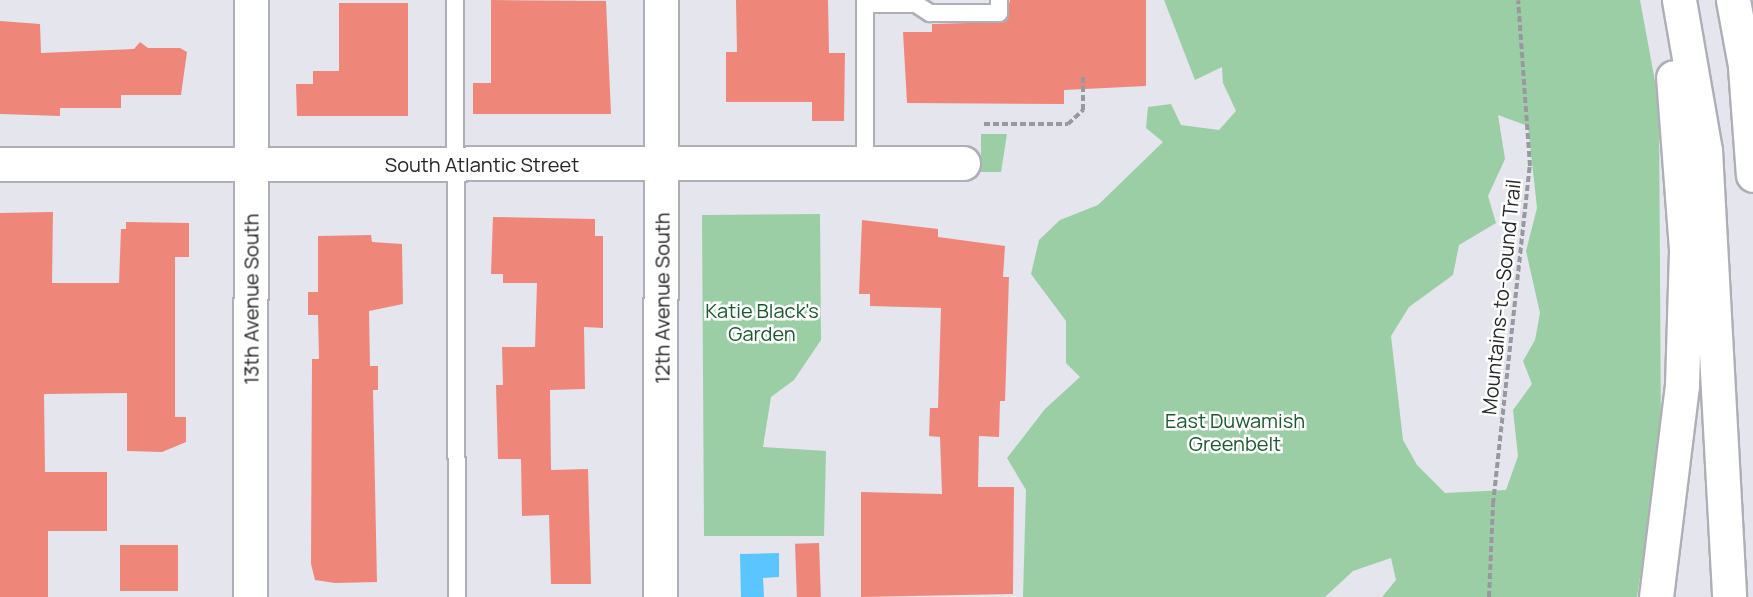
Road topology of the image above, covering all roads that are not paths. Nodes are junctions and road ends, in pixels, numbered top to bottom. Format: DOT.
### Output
graph roads {
  1 [pos="251,0"];
  2 [pos="455,0"];
  3 [pos="661,0"];
  4 [pos="999,0"];
  5 [pos="1667,0"];
  6 [pos="1679,0"];
  7 [pos="1733,0"];
  8 [pos="865,2"];
  9 [pos="1745,67"];
  10 [pos="1753,103"];
  11 [pos="251,163"];
  12 [pos="865,163"];
  13 [pos="963,163"];
  14 [pos="0,164"];
  15 [pos="662,164"];
  16 [pos="456,165"];
  17 [pos="1753,175"];
  18 [pos="250,597"];
  19 [pos="457,597"];
  20 [pos="660,597"];
  21 [pos="1656,597"];
  22 [pos="1729,597"];
  1 -- 11 [label="main road, 13th Avenue South"];
  2 -- 16 [label="lane"];
  3 -- 15 [label="main road, 12th Avenue South"];
  4 -- 8 [label="lane"];
  5 -- 21 [label="main road"];
  6 -- 22 [label="main road"];
  7 -- 9 [label="main road"];
  8 -- 12 [label="lane"];
  9 -- 10 [label="main road"];
  9 -- 17 [label="main road"];
  11 -- 14 [label="main road, South Atlantic Street"];
  11 -- 16 [label="main road, South Atlantic Street"];
  11 -- 18 [label="main road, 13th Avenue South"];
  12 -- 13 [label="main road, South Atlantic Street"];
  12 -- 15 [label="main road, South Atlantic Street"];
  15 -- 16 [label="main road, South Atlantic Street"];
  15 -- 20 [label="main road, 12th Avenue South"];
  16 -- 19 [label="lane"];
}
